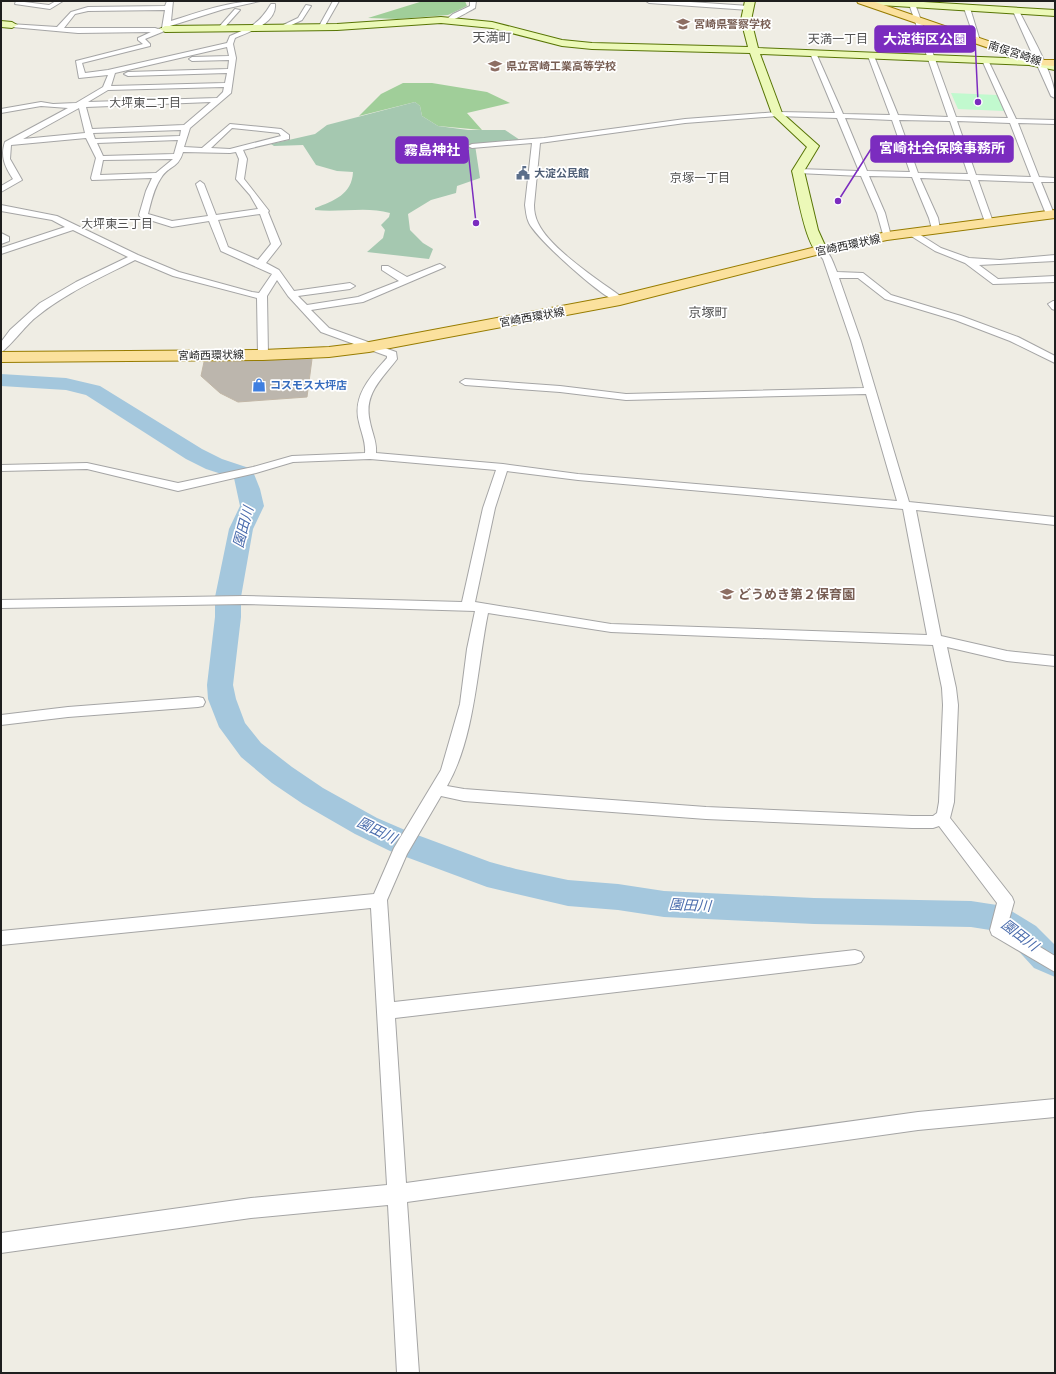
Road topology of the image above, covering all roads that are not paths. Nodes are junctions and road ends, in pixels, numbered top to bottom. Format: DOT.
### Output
graph roads {
  1 [pos="21,1"];
  2 [pos="60,1"];
  3 [pos="111,1"];
  4 [pos="170,1"];
  5 [pos="256,1"];
  6 [pos="336,1"];
  7 [pos="472,1"];
  8 [pos="650,1"];
  9 [pos="863,1"];
  10 [pos="211,3"];
  11 [pos="912,3"];
  12 [pos="273,4"];
  13 [pos="749,5"];
  14 [pos="308,6"];
  15 [pos="168,8"];
  16 [pos="221,8"];
  17 [pos="967,8"];
  18 [pos="102,9"];
  19 [pos="238,10"];
  20 [pos="1016,11"];
  21 [pos="1055,13"];
  22 [pos="161,18"];
  23 [pos="449,20"];
  24 [pos="918,20"];
  25 [pos="1,24"];
  26 [pos="167,24"];
  27 [pos="12,25"];
  28 [pos="221,28"];
  29 [pos="256,28"];
  30 [pos="281,28"];
  31 [pos="321,28"];
  32 [pos="59,30"];
  33 [pos="978,40"];
  34 [pos="230,44"];
  35 [pos="754,51"];
  36 [pos="813,53"];
  37 [pos="871,56"];
  38 [pos="233,58"];
  39 [pos="931,58"];
  40 [pos="162,60"];
  41 [pos="985,60"];
  42 [pos="1042,63"];
  43 [pos="1055,63"];
  44 [pos="1055,67"];
  45 [pos="231,71"];
  46 [pos="110,73"];
  47 [pos="229,85"];
  48 [pos="106,88"];
  49 [pos="1055,96"];
  50 [pos="218,100"];
  51 [pos="80,104"];
  52 [pos="1,112"];
  53 [pos="776,114"];
  54 [pos="838,115"];
  55 [pos="895,117"];
  56 [pos="954,118"];
  57 [pos="1013,121"];
  58 [pos="1055,122"];
  59 [pos="186,127"];
  60 [pos="89,136"];
  61 [pos="181,138"];
  62 [pos="536,140"];
  63 [pos="10,143"];
  64 [pos="472,146"];
  65 [pos="238,149"];
  66 [pos="204,150"];
  67 [pos="178,152"];
  68 [pos="100,158"];
  69 [pos="798,171"];
  70 [pos="863,173"];
  71 [pos="158,175"];
  72 [pos="915,175"];
  73 [pos="972,177"];
  74 [pos="1035,179"];
  75 [pos="1055,180"];
  76 [pos="200,184"];
  77 [pos="1,189"];
  78 [pos="1,208"];
  79 [pos="265,211"];
  80 [pos="1052,214"];
  81 [pos="212,218"];
  82 [pos="989,222"];
  83 [pos="74,227"];
  84 [pos="936,229"];
  85 [pos="911,232"];
  86 [pos="1,236"];
  87 [pos="887,236"];
  88 [pos="1,241"];
  89 [pos="820,250"];
  90 [pos="1,251"];
  91 [pos="135,257"];
  92 [pos="1055,258"];
  93 [pos="968,261"];
  94 [pos="260,264"];
  95 [pos="440,267"];
  96 [pos="385,268"];
  97 [pos="276,275"];
  98 [pos="833,275"];
  99 [pos="1055,278"];
  100 [pos="406,281"];
  101 [pos="350,286"];
  102 [pos="292,294"];
  103 [pos="262,296"];
  104 [pos="620,300"];
  105 [pos="304,308"];
  106 [pos="5,333"];
  107 [pos="369,347"];
  108 [pos="1,349"];
  109 [pos="263,355"];
  110 [pos="1,357"];
  111 [pos="1055,360"];
  112 [pos="465,382"];
  113 [pos="870,391"];
  114 [pos="370,456"];
  115 [pos="503,467"];
  116 [pos="1,468"];
  117 [pos="907,505"];
  118 [pos="1055,521"];
  119 [pos="1,604"];
  120 [pos="475,607"];
  121 [pos="937,640"];
  122 [pos="1055,660"];
  123 [pos="198,702"];
  124 [pos="1,720"];
  125 [pos="436,789"];
  126 [pos="942,819"];
  127 [pos="379,900"];
  128 [pos="1,938"];
  129 [pos="855,957"];
  130 [pos="1055,965"];
  131 [pos="385,1010"];
  132 [pos="1055,1108"];
  133 [pos="398,1194"];
  134 [pos="1,1243"];
  135 [pos="408,1373"];
  1 -- 2 [label="street"];
  3 -- 18 [label="street"];
  4 -- 15 [label="street"];
  5 -- 16 [label="street"];
  6 -- 31 [label="street"];
  7 -- 23 [label="street"];
  8 -- 13 [label="street"];
  9 -- 11 [label="street"];
  9 -- 24 [label="main road, 南俣宮崎線"];
  10 -- 16 [label="street"];
  11 -- 17 [label="street"];
  11 -- 24 [label="street"];
  12 -- 29 [label="street"];
  13 -- 35 [label="street"];
  14 -- 30 [label="street"];
  15 -- 18 [label="street"];
  15 -- 26 [label="street"];
  16 -- 26 [label="street"];
  17 -- 20 [label="street"];
  17 -- 33 [label="street"];
  18 -- 32 [label="street"];
  19 -- 28 [label="street"];
  20 -- 21 [label="street"];
  20 -- 42 [label="street"];
  22 -- 26 [label="street"];
  23 -- 31 [label="street"];
  23 -- 35 [label="street"];
  24 -- 33 [label="main road, 南俣宮崎線"];
  24 -- 39 [label="street"];
  25 -- 27 [label="street"];
  26 -- 28 [label="street"];
  26 -- 32 [label="street"];
  26 -- 46 [label="street"];
  27 -- 32 [label="street"];
  28 -- 29 [label="street"];
  29 -- 30 [label="street"];
  29 -- 34 [label="street"];
  30 -- 31 [label="street"];
  33 -- 42 [label="main road, 南俣宮崎線"];
  34 -- 38 [label="street"];
  34 -- 40 [label="street"];
  35 -- 36 [label="street"];
  35 -- 53 [label="street"];
  36 -- 37 [label="street"];
  36 -- 54 [label="street"];
  37 -- 39 [label="street"];
  37 -- 55 [label="street"];
  38 -- 40 [label="street"];
  38 -- 45 [label="street"];
  39 -- 41 [label="street"];
  39 -- 56 [label="street"];
  40 -- 46 [label="street"];
  41 -- 42 [label="street"];
  41 -- 57 [label="street"];
  42 -- 43 [label="main road, 南俣宮崎線"];
  42 -- 44 [label="street"];
  42 -- 49 [label="street"];
  45 -- 46 [label="street"];
  45 -- 47 [label="street"];
  46 -- 48 [label="street"];
  47 -- 48 [label="street"];
  47 -- 50 [label="street"];
  48 -- 51 [label="street"];
  50 -- 51 [label="street"];
  50 -- 59 [label="street"];
  51 -- 52 [label="street"];
  51 -- 60 [label="street"];
  51 -- 63 [label="street"];
  53 -- 54 [label="street"];
  53 -- 62 [label="street"];
  53 -- 69 [label="street"];
  54 -- 55 [label="street"];
  54 -- 70 [label="street"];
  55 -- 56 [label="street"];
  55 -- 72 [label="street"];
  56 -- 57 [label="street"];
  56 -- 73 [label="street"];
  57 -- 58 [label="street"];
  57 -- 74 [label="street"];
  59 -- 60 [label="street"];
  59 -- 61 [label="street"];
  60 -- 61 [label="street"];
  60 -- 63 [label="street"];
  60 -- 68 [label="street"];
  61 -- 67 [label="street"];
  62 -- 64 [label="street"];
  62 -- 104 [label="street"];
  63 -- 77 [label="street"];
  65 -- 66 [label="street"];
  65 -- 66 [label="street"];
  65 -- 79 [label="street"];
  66 -- 67 [label="street"];
  67 -- 68 [label="street"];
  67 -- 71 [label="street"];
  68 -- 71 [label="street"];
  69 -- 70 [label="street"];
  69 -- 89 [label="street"];
  70 -- 72 [label="street"];
  70 -- 87 [label="street"];
  71 -- 81 [label="street"];
  72 -- 73 [label="street"];
  72 -- 84 [label="street"];
  73 -- 74 [label="street"];
  73 -- 82 [label="street"];
  74 -- 75 [label="street"];
  74 -- 80 [label="street"];
  76 -- 81 [label="street"];
  78 -- 83 [label="street"];
  79 -- 81 [label="street"];
  79 -- 94 [label="street"];
  80 -- 82 [label="main road, 宮崎西環状線"];
  81 -- 94 [label="street"];
  82 -- 84 [label="main road, 宮崎西環状線"];
  83 -- 90 [label="street"];
  83 -- 91 [label="street"];
  84 -- 85 [label="main road, 宮崎西環状線"];
  85 -- 87 [label="main road, 宮崎西環状線"];
  85 -- 93 [label="street"];
  86 -- 88 [label="street"];
  87 -- 89 [label="main road, 宮崎西環状線"];
  89 -- 98 [label="street"];
  89 -- 104 [label="main road, 宮崎西環状線"];
  91 -- 103 [label="street"];
  91 -- 106 [label="street"];
  92 -- 93 [label="street"];
  93 -- 99 [label="street"];
  94 -- 97 [label="street"];
  95 -- 100 [label="street"];
  96 -- 100 [label="street"];
  97 -- 102 [label="street"];
  97 -- 103 [label="street"];
  98 -- 111 [label="street"];
  98 -- 113 [label="street"];
  100 -- 105 [label="street"];
  101 -- 102 [label="street"];
  102 -- 105 [label="street"];
  103 -- 109 [label="street"];
  104 -- 107 [label="main road, 宮崎西環状線"];
  105 -- 107 [label="street"];
  106 -- 108 [label="street"];
  107 -- 109 [label="main road, 宮崎西環状線"];
  107 -- 114 [label="street"];
  109 -- 110 [label="main road, 宮崎西環状線"];
  112 -- 113 [label="street"];
  113 -- 117 [label="street"];
  114 -- 115 [label="street"];
  114 -- 116 [label="street"];
  115 -- 117 [label="street"];
  115 -- 120 [label="street"];
  117 -- 118 [label="street"];
  117 -- 121 [label="street"];
  119 -- 120 [label="street"];
  120 -- 121 [label="street"];
  120 -- 125 [label="street"];
  121 -- 122 [label="street"];
  121 -- 126 [label="street"];
  123 -- 124 [label="street"];
  125 -- 126 [label="street"];
  125 -- 127 [label="street"];
  126 -- 130 [label="street"];
  127 -- 128 [label="street"];
  127 -- 131 [label="street"];
  129 -- 131 [label="street"];
  131 -- 133 [label="street"];
  132 -- 133 [label="street"];
  133 -- 134 [label="street"];
  133 -- 135 [label="street"];
}
